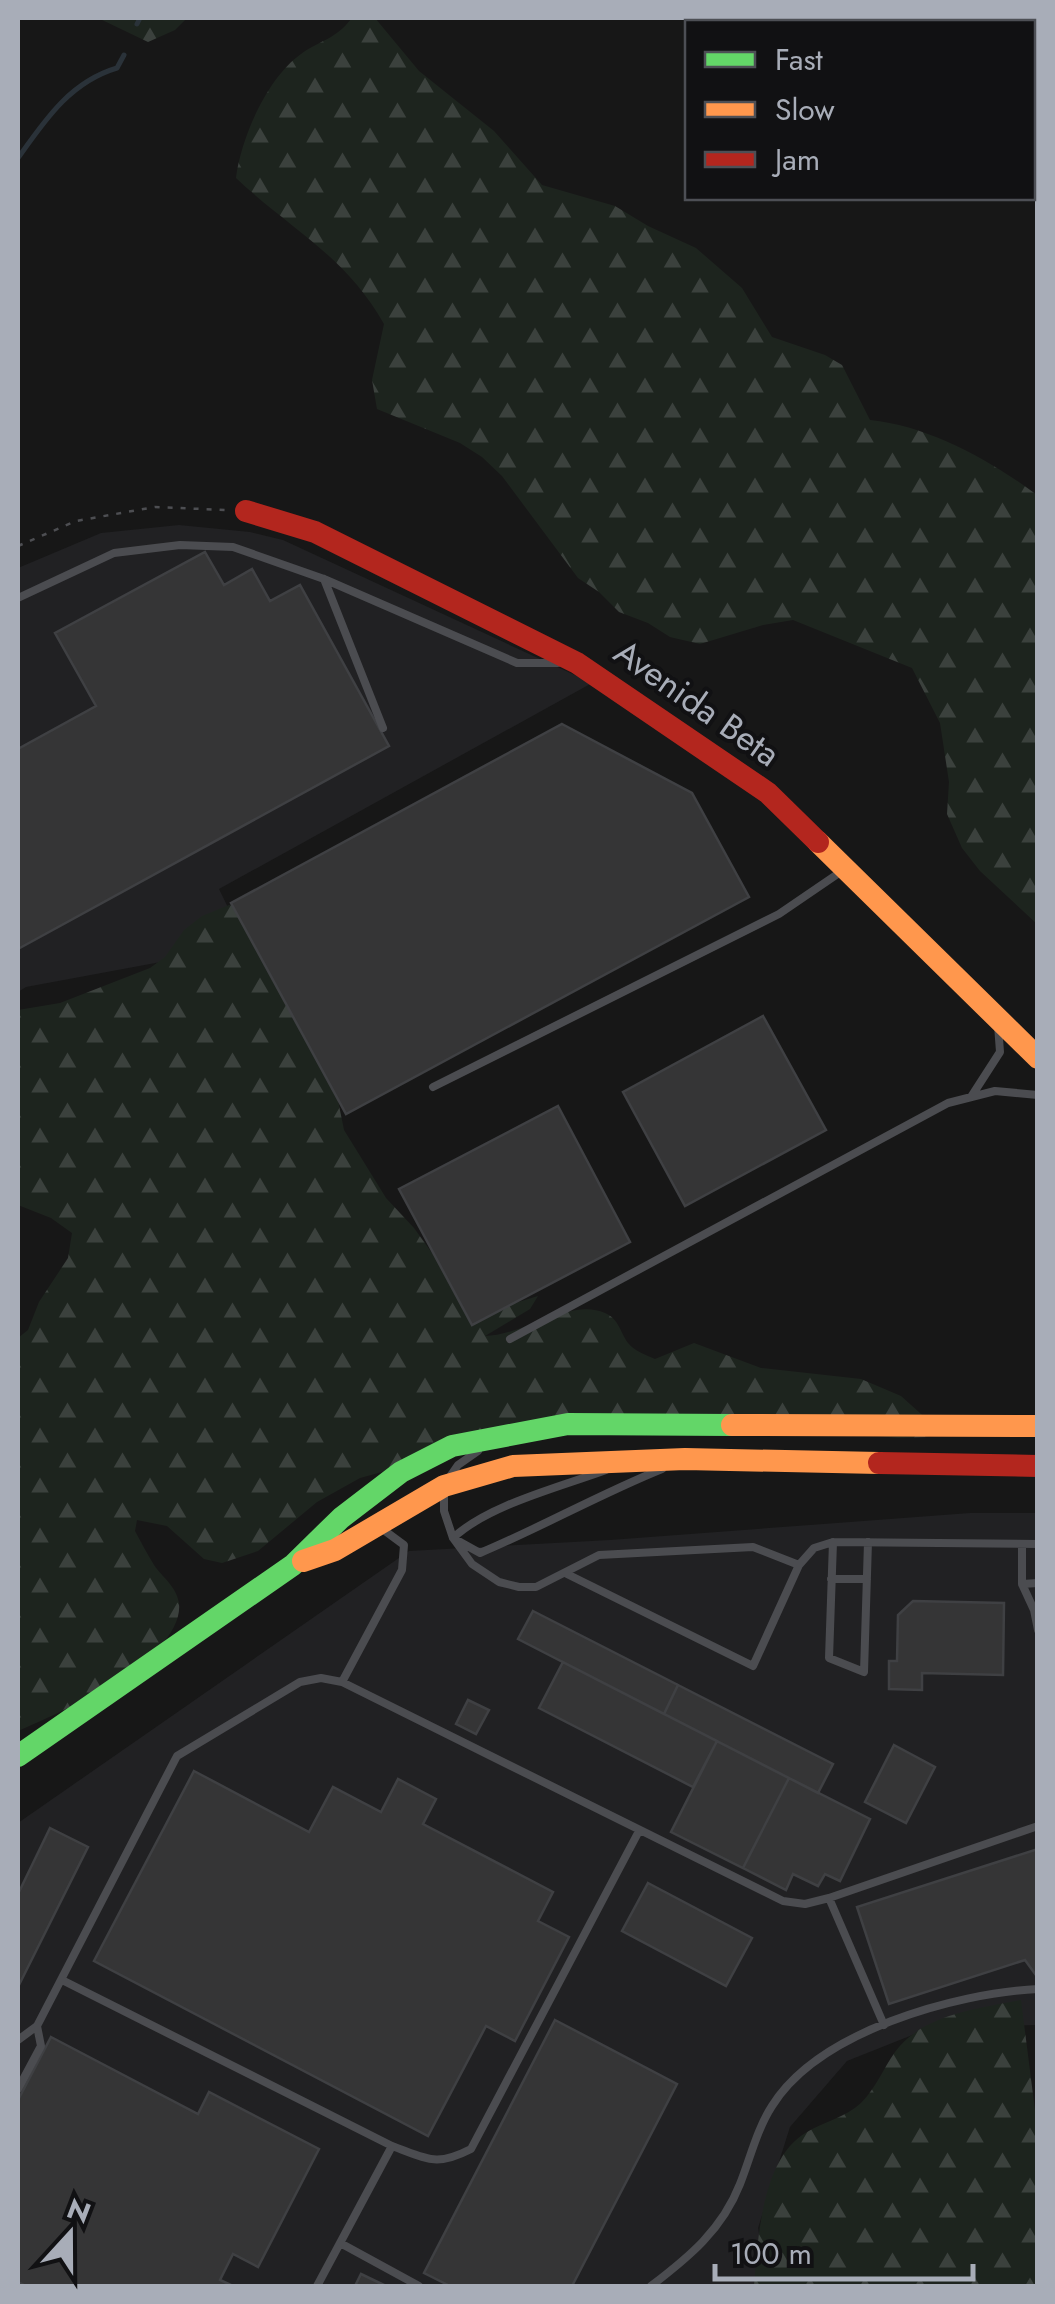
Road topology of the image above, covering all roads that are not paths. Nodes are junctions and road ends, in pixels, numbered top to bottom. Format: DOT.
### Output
graph roads {
  1 [pos="246,511"];
  2 [pos="324,579"];
  3 [pos="18,598"];
  4 [pos="577,663"];
  5 [pos="383,728"];
  6 [pos="846,869"];
  7 [pos="998,1017"];
  8 [pos="1038,1058"];
  9 [pos="434,1088"];
  10 [pos="1038,1096"];
  11 [pos="971,1097"];
  12 [pos="510,1339"];
  13 [pos="1038,1426"];
  14 [pos="528,1432"];
  15 [pos="633,1460"];
  16 [pos="685,1460"];
  17 [pos="1038,1466"];
  18 [pos="444,1486"];
  19 [pos="375,1524"];
  20 [pos="454,1538"];
  21 [pos="833,1542"];
  22 [pos="868,1542"];
  23 [pos="1022,1544"];
  24 [pos="1038,1544"];
  25 [pos="293,1564"];
  26 [pos="799,1564"];
  27 [pos="567,1574"];
  28 [pos="832,1578"];
  29 [pos="868,1579"];
  30 [pos="1038,1583"];
  31 [pos="1022,1584"];
  32 [pos="1036,1610"];
  33 [pos="1038,1630"];
  34 [pos="342,1682"];
  35 [pos="18,1756"];
  36 [pos="1038,1826"];
  37 [pos="639,1831"];
  38 [pos="829,1898"];
  39 [pos="62,1980"];
  40 [pos="1038,1988"];
  41 [pos="884,2025"];
  42 [pos="38,2026"];
  43 [pos="18,2040"];
  44 [pos="18,2089"];
  45 [pos="392,2146"];
  46 [pos="342,2244"];
  47 [pos="317,2286"];
  48 [pos="419,2286"];
  49 [pos="651,2286"];
  1 -- 4 [label="main road, Avenida Beta"];
  2 -- 3 [label="lane"];
  2 -- 4 [label="lane"];
  2 -- 5 [label="lane"];
  4 -- 6 [label="main road, Avenida Beta"];
  6 -- 7 [label="main road, Avenida Beta"];
  6 -- 9 [label="lane"];
  7 -- 8 [label="main road, Avenida Beta"];
  7 -- 11 [label="lane"];
  10 -- 11 [label="lane"];
  11 -- 12 [label="lane"];
  13 -- 14 [label="main road"];
  14 -- 18 [label="lane"];
  14 -- 25 [label="main road"];
  15 -- 16 [label="main road"];
  15 -- 18 [label="main road"];
  15 -- 20 [label="lane"];
  16 -- 17 [label="main road"];
  16 -- 20 [label="lane"];
  18 -- 19 [label="main road"];
  18 -- 20 [label="lane"];
  19 -- 25 [label="main road"];
  19 -- 34 [label="lane"];
  20 -- 27 [label="lane"];
  21 -- 22 [label="lane"];
  21 -- 26 [label="lane"];
  21 -- 28 [label="lane"];
  22 -- 23 [label="lane"];
  22 -- 29 [label="lane"];
  23 -- 24 [label="lane"];
  23 -- 31 [label="lane"];
  25 -- 35 [label="main road"];
  26 -- 27 [label="lane"];
  26 -- 27 [label="lane"];
  28 -- 29 [label="lane"];
  28 -- 29 [label="lane"];
  30 -- 31 [label="lane"];
  31 -- 32 [label="lane"];
  32 -- 33 [label="lane"];
  34 -- 37 [label="lane"];
  34 -- 39 [label="lane"];
  36 -- 38 [label="lane"];
  37 -- 38 [label="lane"];
  37 -- 45 [label="lane"];
  38 -- 41 [label="lane"];
  39 -- 42 [label="lane"];
  39 -- 45 [label="lane"];
  40 -- 41 [label="lane"];
  41 -- 49 [label="lane"];
  42 -- 43 [label="lane"];
  42 -- 44 [label="lane"];
  45 -- 46 [label="lane"];
  46 -- 47 [label="lane"];
  46 -- 48 [label="lane"];
}
